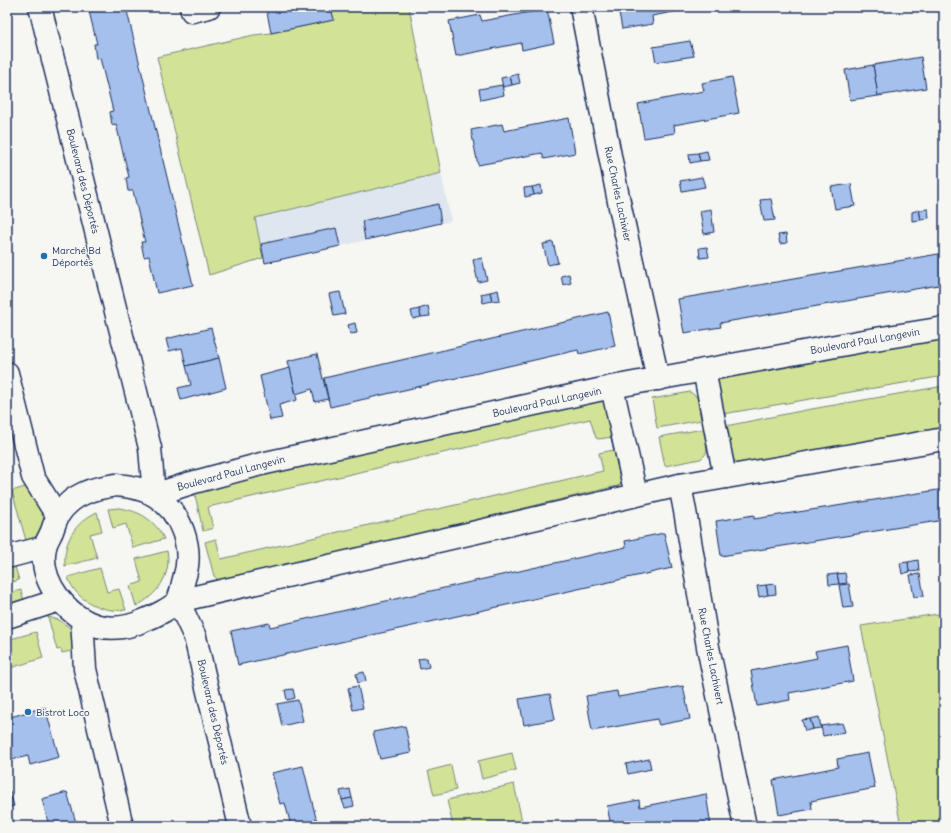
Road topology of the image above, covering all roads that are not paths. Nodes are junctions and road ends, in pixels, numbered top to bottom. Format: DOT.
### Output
graph roads {
  1 [pos="40,7"];
  2 [pos="191,7"];
  3 [pos="209,7"];
  4 [pos="581,7"];
  5 [pos="944,328"];
  6 [pos="704,370"];
  7 [pos="7,373"];
  8 [pos="658,379"];
  9 [pos="612,387"];
  10 [pos="944,439"];
  11 [pos="725,477"];
  12 [pos="680,486"];
  13 [pos="154,495"];
  14 [pos="636,495"];
  15 [pos="58,514"];
  16 [pos="45,547"];
  17 [pos="7,558"];
  18 [pos="60,600"];
  19 [pos="178,600"];
  20 [pos="7,617"];
  21 [pos="82,620"];
  22 [pos="122,826"];
  23 [pos="240,826"];
  24 [pos="744,826"];
  1 -- 13 [label="street, Boulevard des Déportés"];
  2 -- 3 [label="street"];
  4 -- 8 [label="street, Rue Charles Lachivier"];
  5 -- 6 [label="street, Boulevard Paul Langevin"];
  6 -- 8 [label="street, Boulevard Paul Langevin"];
  6 -- 11 [label="street"];
  7 -- 15 [label="street"];
  8 -- 9 [label="street, Boulevard Paul Langevin"];
  9 -- 13 [label="street, Boulevard Paul Langevin"];
  9 -- 14 [label="street"];
  10 -- 11 [label="street"];
  11 -- 12 [label="street"];
  12 -- 14 [label="street"];
  12 -- 24 [label="street, Rue Charles Lachivert"];
  13 -- 15 [label="street"];
  13 -- 19 [label="street"];
  14 -- 19 [label="street"];
  15 -- 16 [label="street"];
  16 -- 17 [label="street"];
  16 -- 18 [label="street"];
  18 -- 20 [label="street"];
  18 -- 21 [label="street"];
  19 -- 21 [label="street"];
  19 -- 23 [label="street, Boulevard des Déportés"];
  21 -- 22 [label="street"];
}
